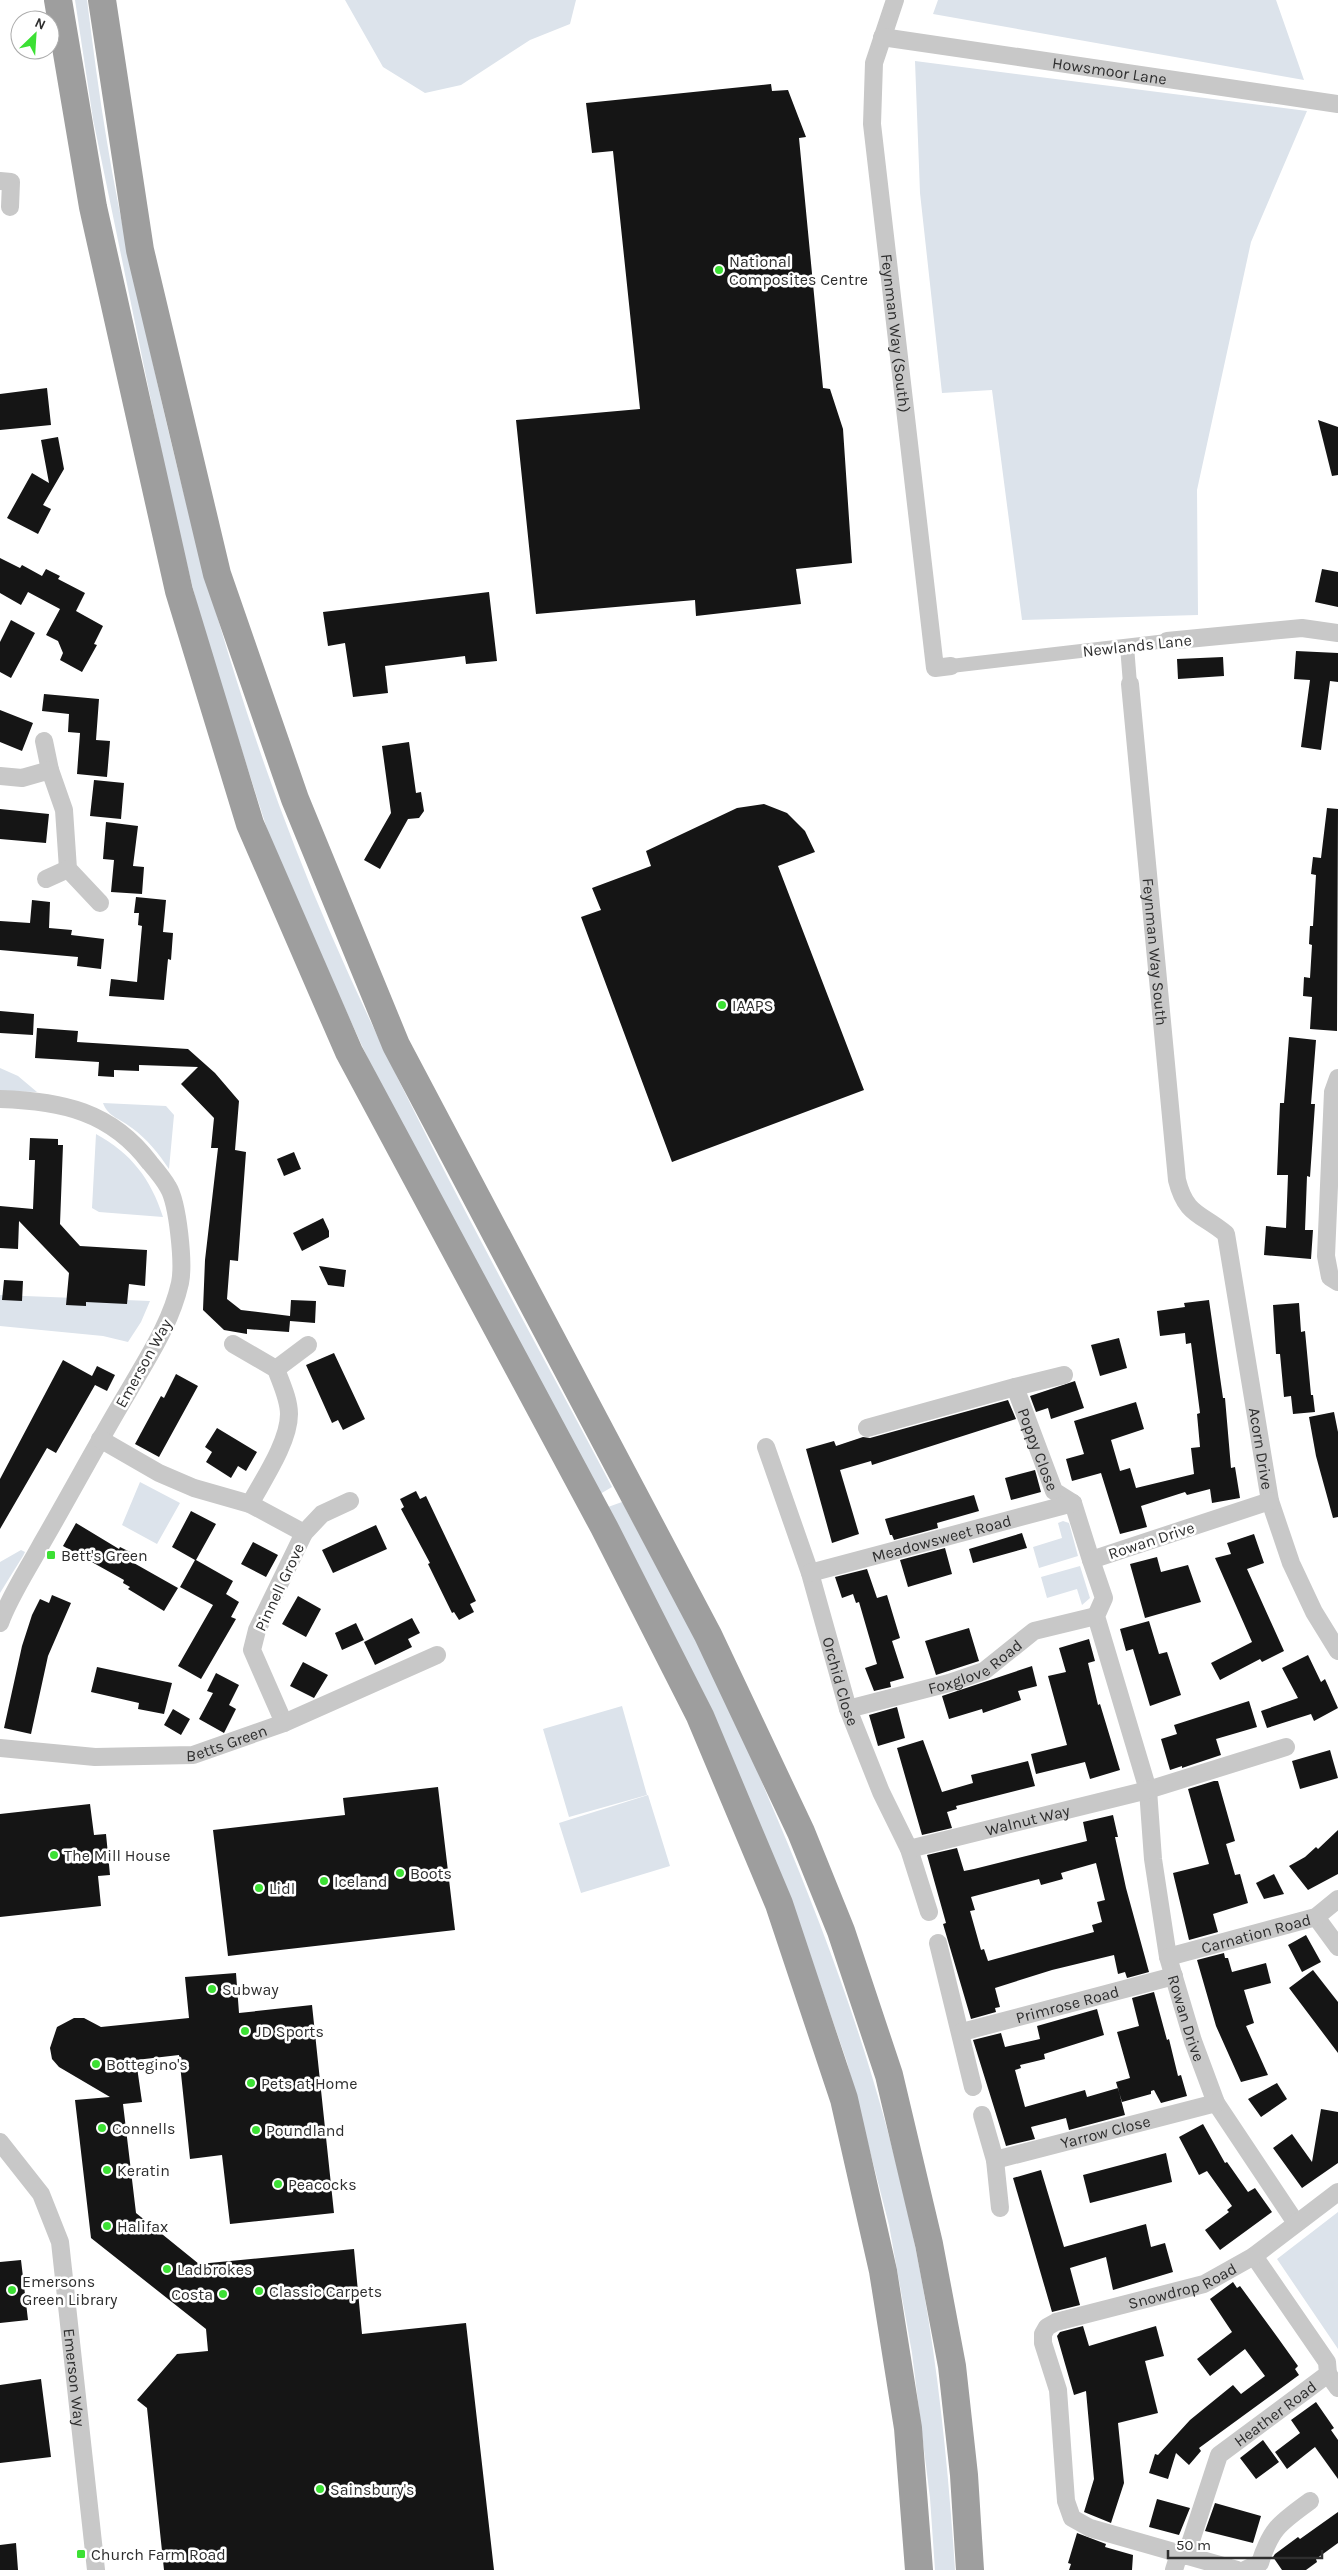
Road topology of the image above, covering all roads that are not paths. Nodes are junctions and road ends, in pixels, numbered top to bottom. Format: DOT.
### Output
graph roads {
  1 [pos="58,0"];
  2 [pos="102,0"];
  3 [pos="895,0"];
  4 [pos="882,37"];
  5 [pos="1338,104"];
  6 [pos="0,181"];
  7 [pos="10,207"];
  8 [pos="1338,633"];
  9 [pos="1167,642"];
  10 [pos="1126,646"];
  11 [pos="943,667"];
  12 [pos="1130,684"];
  13 [pos="44,741"];
  14 [pos="50,770"];
  15 [pos="0,776"];
  16 [pos="68,869"];
  17 [pos="46,879"];
  18 [pos="100,903"];
  19 [pos="1338,1078"];
  20 [pos="0,1099"];
  21 [pos="1226,1234"];
  22 [pos="1338,1282"];
  23 [pos="233,1344"];
  24 [pos="308,1345"];
  25 [pos="276,1369"];
  26 [pos="1064,1375"];
  27 [pos="1016,1387"];
  28 [pos="867,1428"];
  29 [pos="100,1439"];
  30 [pos="766,1447"];
  31 [pos="350,1501"];
  32 [pos="1270,1501"];
  33 [pos="1073,1503"];
  34 [pos="250,1504"];
  35 [pos="304,1533"];
  36 [pos="1091,1560"];
  37 [pos="810,1574"];
  38 [pos="1096,1616"];
  39 [pos="1,1617"];
  40 [pos="1338,1651"];
  41 [pos="438,1655"];
  42 [pos="848,1709"];
  43 [pos="284,1723"];
  44 [pos="1286,1747"];
  45 [pos="0,1748"];
  46 [pos="1148,1790"];
  47 [pos="909,1849"];
  48 [pos="1338,1899"];
  49 [pos="929,1912"];
  50 [pos="1316,1917"];
  51 [pos="938,1943"];
  52 [pos="1338,1947"];
  53 [pos="1168,1957"];
  54 [pos="1174,1976"];
  55 [pos="962,2032"];
  56 [pos="973,2087"];
  57 [pos="1216,2103"];
  58 [pos="982,2115"];
  59 [pos="0,2142"];
  60 [pos="995,2160"];
  61 [pos="1338,2192"];
  62 [pos="1000,2208"];
  63 [pos="1296,2222"];
  64 [pos="1254,2256"];
  65 [pos="1328,2374"];
  66 [pos="1338,2388"];
  67 [pos="964,2475"];
  68 [pos="1310,2501"];
  69 [pos="1180,2560"];
  70 [pos="96,2570"];
  71 [pos="919,2570"];
  72 [pos="970,2570"];
  73 [pos="988,2570"];
  74 [pos="1237,2570"];
  75 [pos="1245,2570"];
  1 -- 71 [label="highway"];
  2 -- 67 [label="highway"];
  3 -- 4 [label="street, Feynman Way (South)"];
  4 -- 5 [label="street, Howsmoor Lane"];
  4 -- 11 [label="street, Feynman Way (South)"];
  6 -- 7 [label="street"];
  8 -- 9 [label="street, Newlands Lane"];
  9 -- 10 [label="street, Newlands Lane"];
  10 -- 11 [label="street, Newlands Lane"];
  10 -- 12 [label="street, Feynman Way South"];
  12 -- 21 [label="street, Feynman Way South"];
  13 -- 14 [label="street"];
  14 -- 15 [label="street"];
  14 -- 16 [label="street"];
  16 -- 17 [label="street"];
  16 -- 18 [label="street"];
  19 -- 22 [label="street"];
  20 -- 29 [label="street, Emerson Way"];
  21 -- 32 [label="street, Acorn Drive"];
  23 -- 25 [label="street"];
  24 -- 25 [label="street"];
  25 -- 34 [label="street"];
  26 -- 27 [label="street, Poppy Close"];
  27 -- 28 [label="street, Poppy Close"];
  27 -- 33 [label="street, Poppy Close"];
  29 -- 34 [label="street, Pinnell Grove"];
  29 -- 39 [label="street, Emerson Way"];
  30 -- 37 [label="street, Orchid Close"];
  31 -- 35 [label="street, Pinnell Grove"];
  32 -- 36 [label="street, Rowan Drive"];
  32 -- 40 [label="street, Acorn Drive"];
  33 -- 36 [label="street, Poppy Close"];
  33 -- 37 [label="street, Meadowsweet Road"];
  34 -- 35 [label="street, Pinnell Grove"];
  35 -- 43 [label="street, Pinnell Grove"];
  36 -- 38 [label="street, Rowan Drive"];
  37 -- 42 [label="street, Orchid Close"];
  38 -- 42 [label="street, Foxglove Road"];
  38 -- 46 [label="street, Rowan Drive"];
  41 -- 43 [label="street, Betts Green"];
  42 -- 47 [label="street, Orchid Close"];
  43 -- 45 [label="street, Betts Green"];
  44 -- 46 [label="street"];
  46 -- 47 [label="street, Walnut Way"];
  46 -- 53 [label="street, Rowan Drive"];
  47 -- 49 [label="street, Orchid Close"];
  48 -- 50 [label="street, Carnation Road"];
  50 -- 52 [label="street"];
  50 -- 53 [label="street, Carnation Road"];
  51 -- 55 [label="street"];
  53 -- 54 [label="street, Rowan Drive"];
  54 -- 55 [label="street, Primrose Road"];
  54 -- 57 [label="street, Rowan Drive"];
  55 -- 56 [label="street"];
  57 -- 60 [label="street, Yarrow Close"];
  57 -- 63 [label="street, Rowan Drive"];
  58 -- 60 [label="street"];
  59 -- 70 [label="street, Emerson Way"];
  60 -- 62 [label="street"];
  61 -- 63 [label="street, Snowdrop Road"];
  63 -- 64 [label="street, Snowdrop Road"];
  64 -- 65 [label="street, Heather Road"];
  64 -- 69 [label="street, Snowdrop Road"];
  65 -- 66 [label="street"];
  65 -- 69 [label="street, Heather Road"];
  67 -- 72 [label="highway"];
  67 -- 73 [label="highway"];
  68 -- 75 [label="street"];
  69 -- 74 [label="street"];
}
